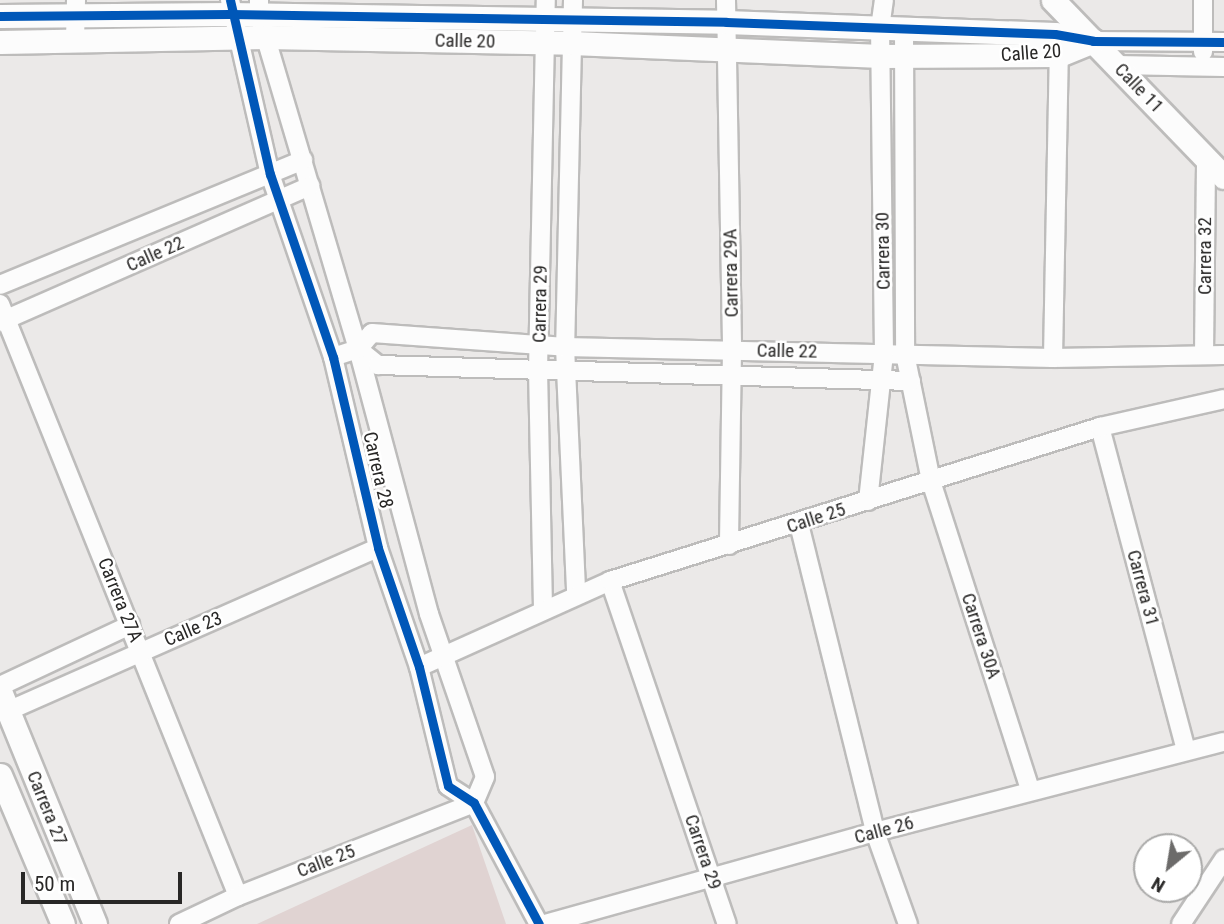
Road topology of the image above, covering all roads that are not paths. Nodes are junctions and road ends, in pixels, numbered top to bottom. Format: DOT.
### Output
graph roads {
  1 [pos="884,0"];
  2 [pos="1053,0"];
  3 [pos="1203,0"];
  4 [pos="75,7"];
  5 [pos="230,7"];
  6 [pos="259,7"];
  7 [pos="401,8"];
  8 [pos="726,11"];
  9 [pos="0,16"];
  10 [pos="546,21"];
  11 [pos="572,21"];
  12 [pos="880,28"];
  13 [pos="904,29"];
  14 [pos="238,37"];
  15 [pos="266,37"];
  16 [pos="75,41"];
  17 [pos="1093,41"];
  18 [pos="1203,41"];
  19 [pos="0,42"];
  20 [pos="1224,42"];
  21 [pos="727,50"];
  22 [pos="905,55"];
  23 [pos="1059,55"];
  24 [pos="881,56"];
  25 [pos="1116,65"];
  26 [pos="1203,66"];
  27 [pos="1224,66"];
  28 [pos="1206,157"];
  29 [pos="303,160"];
  30 [pos="270,174"];
  31 [pos="1224,177"];
  32 [pos="310,186"];
  33 [pos="279,199"];
  34 [pos="0,285"];
  35 [pos="2,315"];
  36 [pos="539,345"];
  37 [pos="565,347"];
  38 [pos="358,349"];
  39 [pos="732,350"];
  40 [pos="884,353"];
  41 [pos="905,354"];
  42 [pos="1204,355"];
  43 [pos="1224,355"];
  44 [pos="333,357"];
  45 [pos="1053,359"];
  46 [pos="538,371"];
  47 [pos="566,372"];
  48 [pos="732,379"];
  49 [pos="881,381"];
  50 [pos="911,381"];
  51 [pos="1224,398"];
  52 [pos="1100,427"];
  53 [pos="931,481"];
  54 [pos="868,501"];
  55 [pos="799,524"];
  56 [pos="729,545"];
  57 [pos="378,548"];
  58 [pos="610,581"];
  59 [pos="576,593"];
  60 [pos="543,608"];
  61 [pos="130,625"];
  62 [pos="141,651"];
  63 [pos="442,654"];
  64 [pos="419,667"];
  65 [pos="3,696"];
  66 [pos="1223,742"];
  67 [pos="1186,750"];
  68 [pos="0,775"];
  69 [pos="1031,790"];
  70 [pos="474,803"];
  71 [pos="875,832"];
  72 [pos="1223,863"];
  73 [pos="712,878"];
  74 [pos="237,896"];
  75 [pos="62,924"];
  76 [pos="95,924"];
  77 [pos="179,924"];
  78 [pos="540,924"];
  79 [pos="545,924"];
  80 [pos="727,924"];
  81 [pos="908,924"];
  82 [pos="1181,924"];
  1 -- 12 [label="street, Carrera 30"];
  2 -- 17 [label="street, Calle 11"];
  3 -- 18 [label="street"];
  4 -- 5 [label="street, Calle 20"];
  4 -- 9 [label="street, Calle 20"];
  4 -- 16 [label="street"];
  5 -- 6 [label="street, Calle 20"];
  5 -- 14 [label="street, Carrera 28"];
  6 -- 7 [label="street, Calle 20"];
  6 -- 15 [label="street, Carrera 28"];
  7 -- 10 [label="street, Calle 20"];
  8 -- 11 [label="street, Calle 20"];
  8 -- 12 [label="street, Calle 20"];
  8 -- 21 [label="street, Carrera 29A"];
  10 -- 11 [label="street, Calle 20"];
  10 -- 15 [label="street, Calle 20"];
  10 -- 36 [label="street, Carrera 29"];
  11 -- 21 [label="street, Calle 20"];
  11 -- 37 [label="street, Carrera 29"];
  12 -- 13 [label="street, Calle 20"];
  12 -- 24 [label="street, Carrera 30"];
  13 -- 17 [label="street, Calle 20"];
  13 -- 22 [label="street, Carrera 30"];
  14 -- 15 [label="street, Calle 20"];
  14 -- 16 [label="street, Calle 20"];
  14 -- 30 [label="street, Carrera 28"];
  15 -- 29 [label="street, Carrera 28"];
  16 -- 19 [label="street, Calle 20"];
  17 -- 18 [label="street"];
  17 -- 23 [label="street, Calle 20"];
  17 -- 25 [label="street, Calle 11"];
  18 -- 20 [label="street"];
  18 -- 26 [label="street"];
  21 -- 24 [label="street, Calle 20"];
  21 -- 39 [label="street, Carrera 29A"];
  22 -- 23 [label="street, Calle 20"];
  22 -- 24 [label="street, Calle 20"];
  22 -- 41 [label="street, Carrera 30"];
  23 -- 45 [label="street"];
  24 -- 40 [label="street, Carrera 30"];
  25 -- 26 [label="street"];
  25 -- 28 [label="street, Calle 11"];
  26 -- 27 [label="street"];
  28 -- 31 [label="street, Calle 11"];
  28 -- 42 [label="street, Carrera 32"];
  29 -- 30 [label="street, Calle 22"];
  29 -- 32 [label="street, Carrera 28"];
  30 -- 33 [label="street, Carrera 28"];
  30 -- 34 [label="street, Calle 22"];
  32 -- 33 [label="street, Calle 22"];
  32 -- 38 [label="street, Carrera 28"];
  33 -- 35 [label="street, Calle 22"];
  33 -- 44 [label="street, Carrera 28"];
  35 -- 61 [label="street, Carrera 27A"];
  36 -- 37 [label="street, Calle 22"];
  36 -- 38 [label="street, Calle 22"];
  36 -- 46 [label="street, Carrera 29"];
  37 -- 39 [label="street, Calle 22"];
  37 -- 47 [label="street, Carrera 29"];
  38 -- 44 [label="street, Calle 22"];
  38 -- 46 [label="street, Calle 22"];
  38 -- 63 [label="street, Carrera 28"];
  39 -- 40 [label="street, Calle 22"];
  39 -- 48 [label="street, Carrera 29A"];
  40 -- 41 [label="street, Calle 22"];
  40 -- 49 [label="street, Carrera 30"];
  41 -- 45 [label="street, Calle 22"];
  41 -- 50 [label="street, Carrera 30"];
  42 -- 43 [label="street, Calle 22"];
  42 -- 45 [label="street, Calle 22"];
  44 -- 57 [label="street, Carrera 28"];
  46 -- 47 [label="street, Calle 22"];
  46 -- 60 [label="street, Carrera 29"];
  47 -- 48 [label="street, Calle 22"];
  47 -- 59 [label="street, Carrera 29"];
  48 -- 49 [label="street, Calle 22"];
  48 -- 56 [label="street, Carrera 29A"];
  49 -- 50 [label="street, Calle 22"];
  49 -- 54 [label="street, Carrera 30"];
  50 -- 53 [label="street, Carrera 30"];
  51 -- 52 [label="street, Calle 25"];
  52 -- 53 [label="street, Calle 25"];
  52 -- 67 [label="street, Carrera 31"];
  53 -- 54 [label="street, Calle 25"];
  53 -- 69 [label="street, Carrera 30A"];
  54 -- 55 [label="street, Calle 25"];
  55 -- 56 [label="street, Calle 25"];
  55 -- 71 [label="street"];
  56 -- 58 [label="street, Calle 25"];
  57 -- 62 [label="street, Calle 23"];
  57 -- 64 [label="street, Carrera 28"];
  58 -- 59 [label="street, Calle 25"];
  58 -- 73 [label="street, Carrera 29"];
  59 -- 60 [label="street, Calle 25"];
  60 -- 63 [label="street, Calle 25"];
  61 -- 62 [label="street, Carrera 27A"];
  61 -- 65 [label="street"];
  62 -- 65 [label="street, Calle 23"];
  62 -- 74 [label="street, Carrera 27A"];
  63 -- 64 [label="street, Calle 25"];
  63 -- 70 [label="street, Carrera 28"];
  64 -- 70 [label="street, Carrera 28"];
  65 -- 76 [label="street, Carrera 27"];
  66 -- 67 [label="street, Calle 26"];
  67 -- 69 [label="street, Calle 26"];
  68 -- 75 [label="street, Carrera 27"];
  69 -- 71 [label="street, Calle 26"];
  70 -- 74 [label="street, Calle 25"];
  70 -- 78 [label="street, Carrera 28"];
  71 -- 73 [label="street, Calle 26"];
  71 -- 81 [label="street"];
  72 -- 82 [label="street"];
  73 -- 79 [label="street, Calle 26"];
  73 -- 80 [label="street, Carrera 29"];
  74 -- 77 [label="street, Calle 25"];
}
